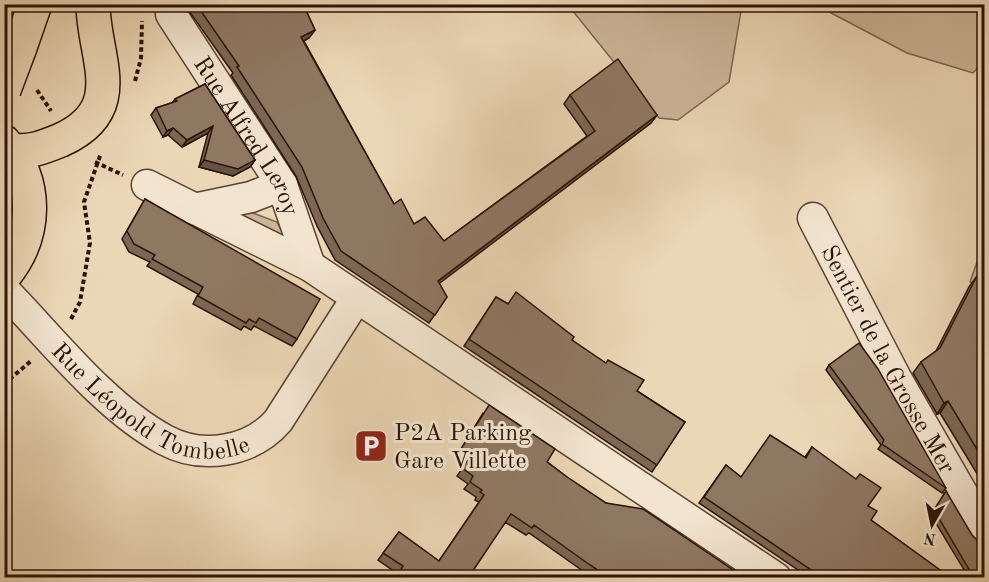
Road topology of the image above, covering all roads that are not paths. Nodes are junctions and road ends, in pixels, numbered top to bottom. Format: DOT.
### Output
graph roads {
  1 [pos="35,4"];
  2 [pos="93,4"];
  3 [pos="156,15"];
  4 [pos="4,90"];
  5 [pos="8,146"];
  6 [pos="147,185"];
  7 [pos="282,185"];
  8 [pos="194,209"];
  9 [pos="813,218"];
  10 [pos="310,266"];
  11 [pos="4,276"];
  12 [pos="4,290"];
  13 [pos="356,299"];
  14 [pos="984,531"];
  15 [pos="776,578"];
  1 -- 4 [label="main road, bridge"];
  2 -- 5 [label="main road"];
  3 -- 7 [label="street, Rue Alfred Leroy"];
  5 -- 11 [label="main road"];
  6 -- 8 [label="street"];
  7 -- 8 [label="street"];
  7 -- 10 [label="street, Rue Alfred Leroy"];
  8 -- 10 [label="street"];
  9 -- 14 [label="street, Sentier de la Grosse Mer"];
  10 -- 13 [label="street"];
  12 -- 13 [label="street, Rue Léopold Tombelle"];
  13 -- 15 [label="street"];
}
